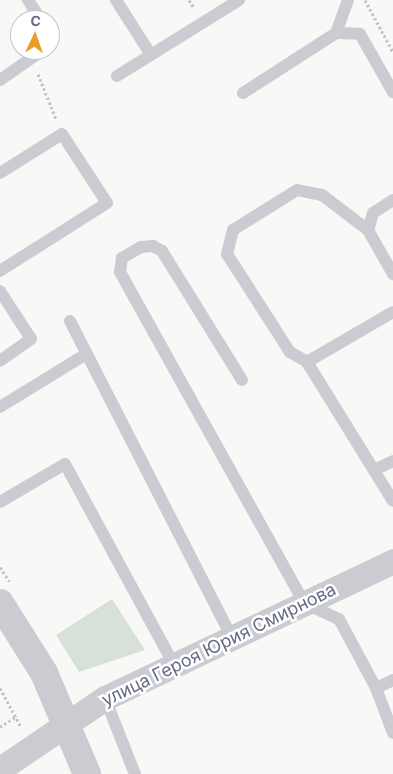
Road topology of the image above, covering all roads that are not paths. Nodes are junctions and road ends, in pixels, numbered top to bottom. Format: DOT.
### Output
graph roads {
  1 [pos="116,0"];
  2 [pos="239,0"];
  3 [pos="348,0"];
  4 [pos="336,33"];
  5 [pos="150,55"];
  6 [pos="32,60"];
  7 [pos="117,76"];
  8 [pos="0,80"];
  9 [pos="393,92"];
  10 [pos="243,93"];
  11 [pos="0,173"];
  12 [pos="393,200"];
  13 [pos="368,230"];
  14 [pos="0,271"];
  15 [pos="393,274"];
  16 [pos="0,291"];
  17 [pos="393,312"];
  18 [pos="70,321"];
  19 [pos="86,354"];
  20 [pos="0,360"];
  21 [pos="307,362"];
  22 [pos="242,380"];
  23 [pos="0,407"];
  24 [pos="393,460"];
  25 [pos="374,470"];
  26 [pos="393,501"];
  27 [pos="0,502"];
  28 [pos="393,561"];
  29 [pos="0,603"];
  30 [pos="304,603"];
  31 [pos="232,638"];
  32 [pos="174,665"];
  33 [pos="393,680"];
  34 [pos="376,688"];
  35 [pos="105,698"];
  36 [pos="67,725"];
  37 [pos="393,733"];
  38 [pos="0,769"];
  39 [pos="87,774"];
  40 [pos="135,774"];
  1 -- 5 [label="lane"];
  2 -- 5 [label="lane"];
  3 -- 4 [label="lane"];
  4 -- 9 [label="lane"];
  4 -- 10 [label="lane"];
  5 -- 7 [label="lane"];
  6 -- 8 [label="lane"];
  11 -- 14 [label="lane"];
  12 -- 13 [label="lane"];
  13 -- 15 [label="lane"];
  13 -- 21 [label="lane"];
  16 -- 20 [label="lane"];
  17 -- 21 [label="lane"];
  18 -- 19 [label="lane"];
  19 -- 23 [label="lane"];
  19 -- 31 [label="lane"];
  21 -- 25 [label="lane"];
  22 -- 30 [label="lane"];
  24 -- 25 [label="lane"];
  25 -- 26 [label="lane"];
  27 -- 32 [label="lane"];
  28 -- 30 [label="street, улица Героя Юрия Смирнова"];
  29 -- 36 [label="street"];
  30 -- 31 [label="street, улица Героя Юрия Смирнова"];
  30 -- 34 [label="lane"];
  31 -- 32 [label="street, улица Героя Юрия Смирнова"];
  32 -- 35 [label="street, улица Героя Юрия Смирнова"];
  33 -- 34 [label="lane"];
  34 -- 37 [label="lane"];
  35 -- 36 [label="street, улица Героя Юрия Смирнова"];
  35 -- 40 [label="lane"];
  36 -- 38 [label="street, улица Героя Юрия Смирнова"];
  36 -- 39 [label="street"];
}
